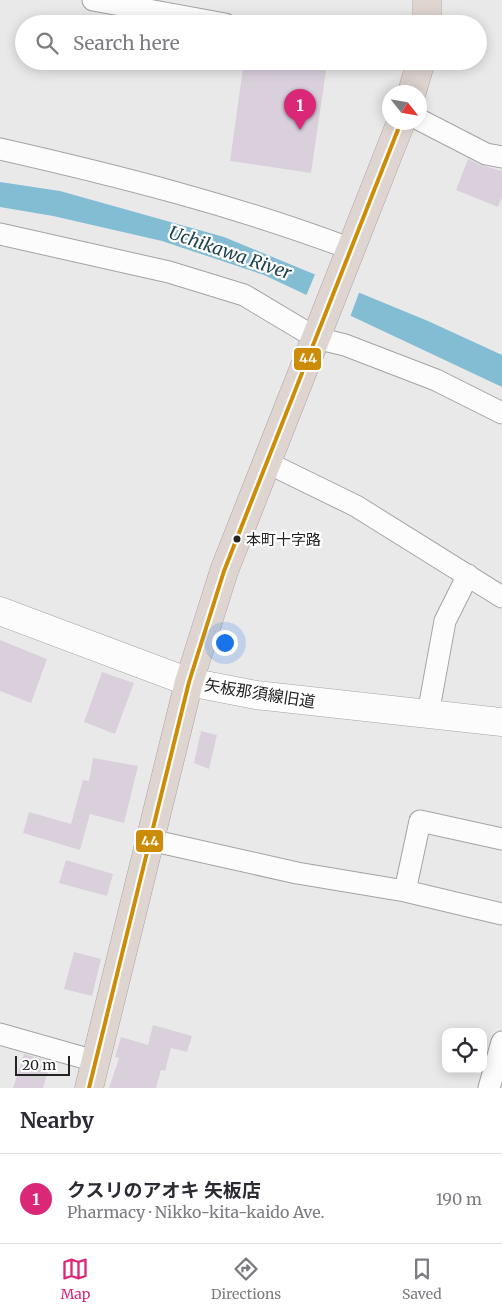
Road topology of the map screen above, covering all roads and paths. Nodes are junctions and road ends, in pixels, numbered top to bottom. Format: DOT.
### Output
graph roads {
  1 [pos="93,0"];
  2 [pos="427,0"];
  3 [pos="176,15"];
  4 [pos="427,15"];
  5 [pos="418,70"];
  6 [pos="414,85"];
  7 [pos="427,124"];
  8 [pos="398,130"];
  9 [pos="0,149"];
  10 [pos="502,157"];
  11 [pos="0,234"];
  12 [pos="348,258"];
  13 [pos="318,333"];
  14 [pos="502,412"];
  15 [pos="266,462"];
  16 [pos="468,575"];
  17 [pos="502,597"];
  18 [pos="0,610"];
  19 [pos="189,682"];
  20 [pos="428,714"];
  21 [pos="502,722"];
  22 [pos="502,839"];
  23 [pos="150,840"];
  24 [pos="405,891"];
  25 [pos="502,914"];
  26 [pos="0,1034"];
  27 [pos="502,1042"];
  28 [pos="95,1062"];
  29 [pos="89,1088"];
  30 [pos="489,1088"];
  1 -- 3 [label="street"];
  2 -- 4 [label="highway"];
  5 -- 6 [label="highway"];
  7 -- 10 [label="street"];
  8 -- 12 [label="highway"];
  9 -- 12 [label="street"];
  11 -- 13 [label="street"];
  12 -- 13 [label="highway"];
  13 -- 14 [label="street"];
  13 -- 15 [label="highway"];
  15 -- 16 [label="street"];
  15 -- 19 [label="highway"];
  16 -- 17 [label="street"];
  16 -- 20 [label="street"];
  18 -- 19 [label="street, 矢板那須線旧道"];
  19 -- 20 [label="street, 矢板那須線旧道"];
  19 -- 23 [label="highway"];
  20 -- 21 [label="street, 矢板那須線旧道"];
  22 -- 24 [label="street"];
  23 -- 24 [label="street"];
  23 -- 28 [label="highway"];
  24 -- 25 [label="street"];
  26 -- 28 [label="street"];
  27 -- 30 [label="street"];
  28 -- 29 [label="highway"];
}
